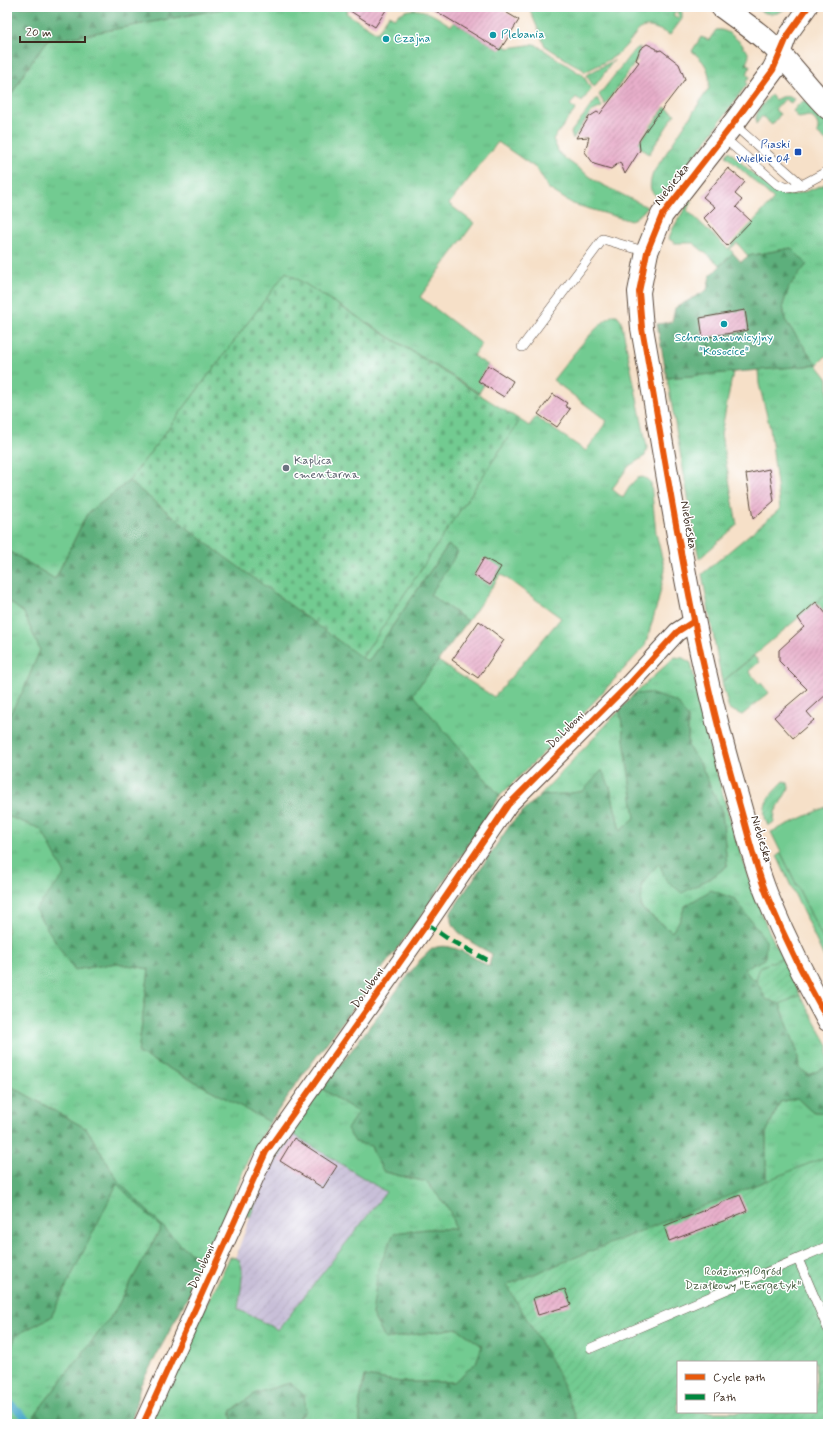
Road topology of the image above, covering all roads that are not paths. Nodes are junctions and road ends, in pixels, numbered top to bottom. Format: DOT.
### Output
graph roads {
  1 [pos="722,7"];
  2 [pos="808,7"];
  3 [pos="781,54"];
  4 [pos="828,108"];
  5 [pos="728,131"];
  6 [pos="828,171"];
  7 [pos="802,185"];
  8 [pos="647,252"];
  9 [pos="522,347"];
  10 [pos="694,621"];
  11 [pos="828,1020"];
  12 [pos="828,1246"];
  13 [pos="798,1259"];
  14 [pos="828,1329"];
  15 [pos="591,1348"];
  16 [pos="143,1424"];
  1 -- 3 [label="street"];
  2 -- 3 [label="street"];
  3 -- 4 [label="street"];
  3 -- 5 [label="street, Niebieska"];
  5 -- 7 [label="lane"];
  5 -- 7 [label="lane"];
  5 -- 8 [label="street, Niebieska"];
  6 -- 7 [label="lane"];
  8 -- 9 [label="lane"];
  8 -- 10 [label="street, Niebieska"];
  10 -- 11 [label="street, Niebieska"];
  10 -- 16 [label="street, Do Luboni"];
  12 -- 13 [label="lane"];
  13 -- 14 [label="lane"];
  13 -- 15 [label="lane"];
}
